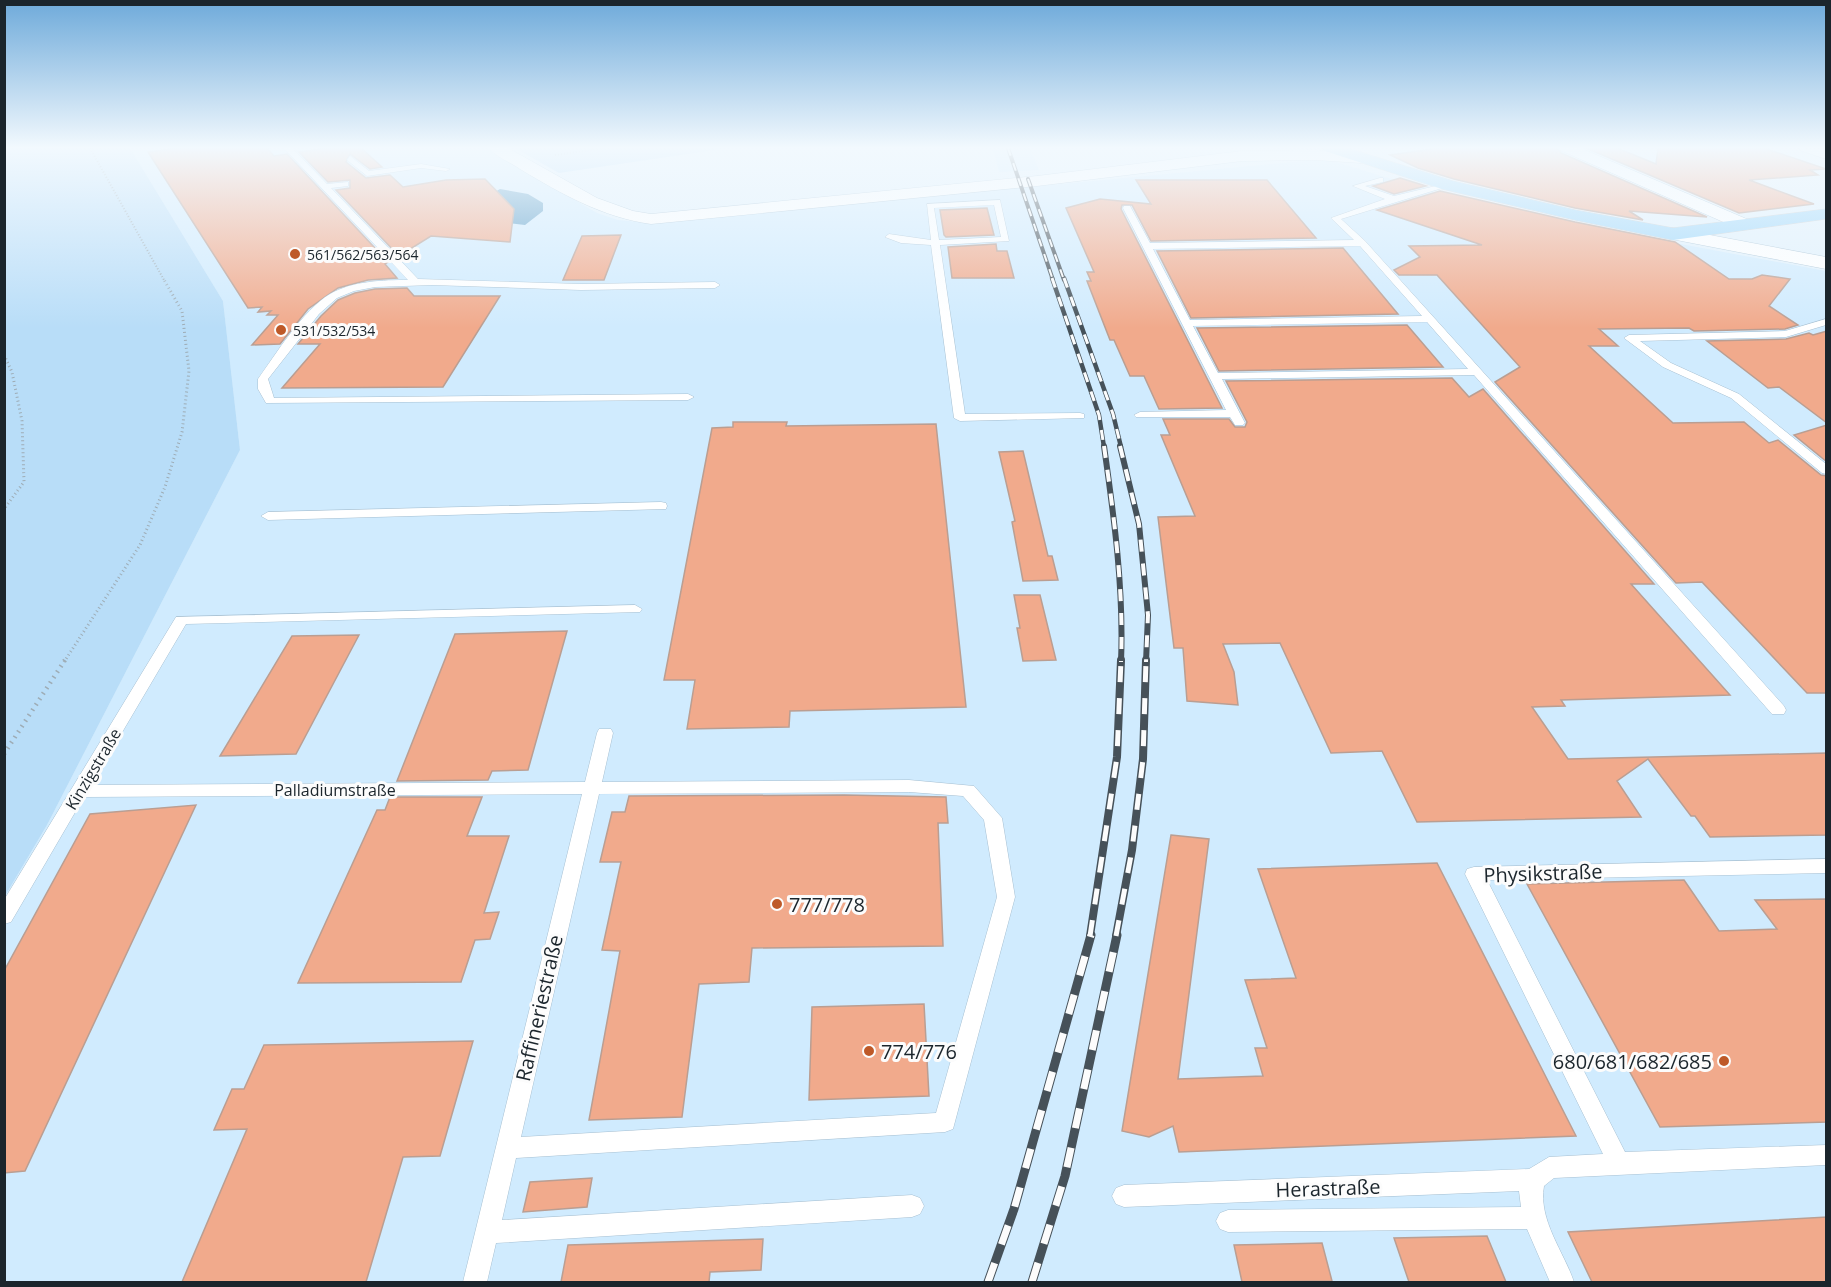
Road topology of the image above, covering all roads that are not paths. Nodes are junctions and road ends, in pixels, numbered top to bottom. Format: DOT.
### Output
graph roads {
  1 [pos="345,208"];
  2 [pos="605,208"];
  3 [pos="772,208"];
  4 [pos="930,208"];
  5 [pos="998,208"];
  6 [pos="1127,208"];
  7 [pos="1366,208"];
  8 [pos="1546,208"];
  9 [pos="1706,208"];
  10 [pos="1827,214"];
  11 [pos="1743,224"];
  12 [pos="1673,234"];
  13 [pos="889,237"];
  14 [pos="935,240"];
  15 [pos="1362,243"];
  16 [pos="1147,246"];
  17 [pos="1827,263"];
  18 [pos="416,284"];
  19 [pos="715,285"];
  20 [pos="1430,319"];
  21 [pos="1827,322"];
  22 [pos="1189,323"];
  23 [pos="1477,372"];
  24 [pos="1215,376"];
  25 [pos="688,397"];
  26 [pos="1140,415"];
  27 [pos="1080,416"];
  28 [pos="1827,470"];
  29 [pos="661,506"];
  30 [pos="268,516"];
  31 [pos="635,609"];
  32 [pos="1778,711"];
  33 [pos="605,733"];
  34 [pos="590,790"];
  35 [pos="79,791"];
  36 [pos="1827,866"];
  37 [pos="4,917"];
  38 [pos="507,1148"];
  39 [pos="1827,1155"];
  40 [pos="1619,1162"];
  41 [pos="1124,1196"];
  42 [pos="1533,1199"];
  43 [pos="912,1206"];
  44 [pos="1227,1221"];
  45 [pos="487,1232"];
  46 [pos="475,1282"];
  47 [pos="1562,1282"];
  1 -- 18 [label="lane"];
  2 -- 3 [label="street"];
  4 -- 14 [label="lane"];
  5 -- 14 [label="lane"];
  6 -- 16 [label="lane"];
  7 -- 15 [label="lane"];
  8 -- 12 [label="main road"];
  9 -- 11 [label="street"];
  10 -- 11 [label="main road"];
  11 -- 12 [label="main road"];
  12 -- 17 [label="main road"];
  13 -- 14 [label="lane"];
  14 -- 27 [label="lane"];
  15 -- 16 [label="lane"];
  15 -- 20 [label="lane"];
  16 -- 22 [label="lane"];
  18 -- 19 [label="lane"];
  18 -- 25 [label="lane"];
  20 -- 22 [label="lane"];
  20 -- 23 [label="lane"];
  21 -- 28 [label="lane"];
  22 -- 24 [label="lane"];
  23 -- 24 [label="lane"];
  23 -- 32 [label="lane"];
  24 -- 26 [label="lane"];
  29 -- 30 [label="lane"];
  31 -- 35 [label="lane, Kinzigstraße"];
  33 -- 34 [label="lane, Raffineriestraße"];
  34 -- 35 [label="lane, Palladiumstraße"];
  34 -- 38 [label="lane, Raffineriestraße"];
  34 -- 38 [label="lane, Palladiumstraße"];
  35 -- 37 [label="lane, Kinzigstraße"];
  36 -- 40 [label="lane, Physikstraße"];
  38 -- 45 [label="lane, Raffineriestraße"];
  39 -- 40 [label="lane, Herastraße"];
  40 -- 42 [label="lane, Herastraße"];
  41 -- 42 [label="lane, Herastraße"];
  42 -- 44 [label="lane"];
  42 -- 47 [label="lane"];
  43 -- 45 [label="lane"];
  45 -- 46 [label="lane, Raffineriestraße"];
}
